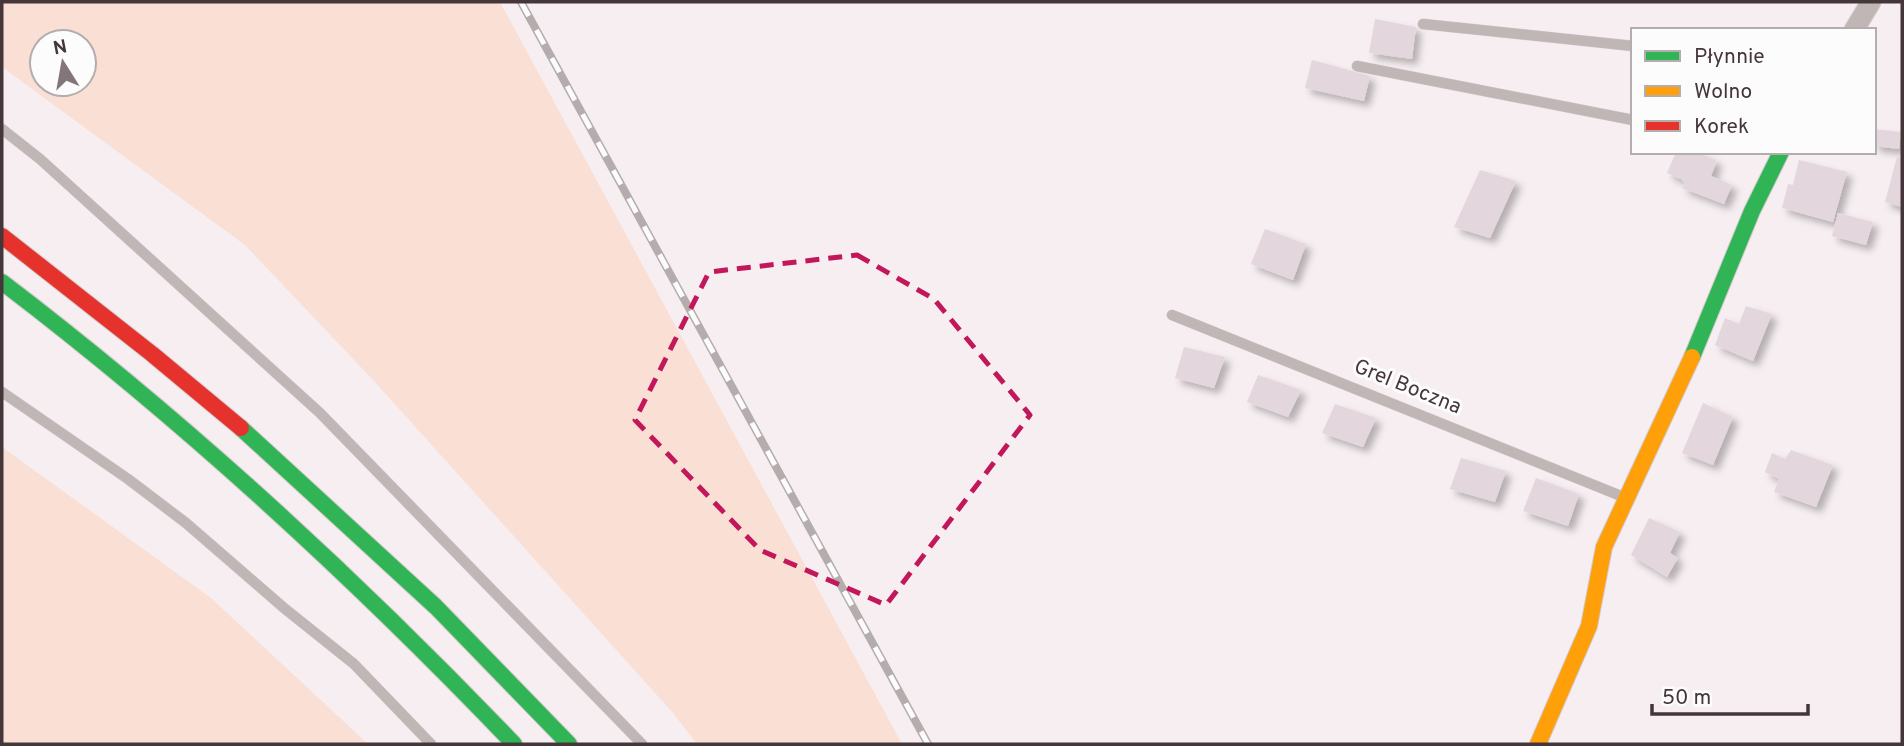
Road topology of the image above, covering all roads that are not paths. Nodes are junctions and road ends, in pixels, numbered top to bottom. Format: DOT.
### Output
graph roads {
  1 [pos="1871,2"];
  2 [pos="1423,24"];
  3 [pos="1855,28"];
  4 [pos="1631,46"];
  5 [pos="1357,66"];
  6 [pos="1631,120"];
  7 [pos="2,129"];
  8 [pos="1781,154"];
  9 [pos="2,236"];
  10 [pos="2,282"];
  11 [pos="1172,315"];
  12 [pos="2,392"];
  13 [pos="1628,499"];
  14 [pos="431,744"];
  15 [pos="514,744"];
  16 [pos="569,744"];
  17 [pos="642,744"];
  18 [pos="1538,744"];
  1 -- 3 [label="street"];
  2 -- 4 [label="lane"];
  5 -- 6 [label="lane"];
  7 -- 17 [label="lane"];
  8 -- 13 [label="main road"];
  9 -- 16 [label="main road"];
  10 -- 15 [label="main road"];
  11 -- 13 [label="lane, Grel Boczna"];
  12 -- 14 [label="lane"];
  13 -- 18 [label="main road"];
}
